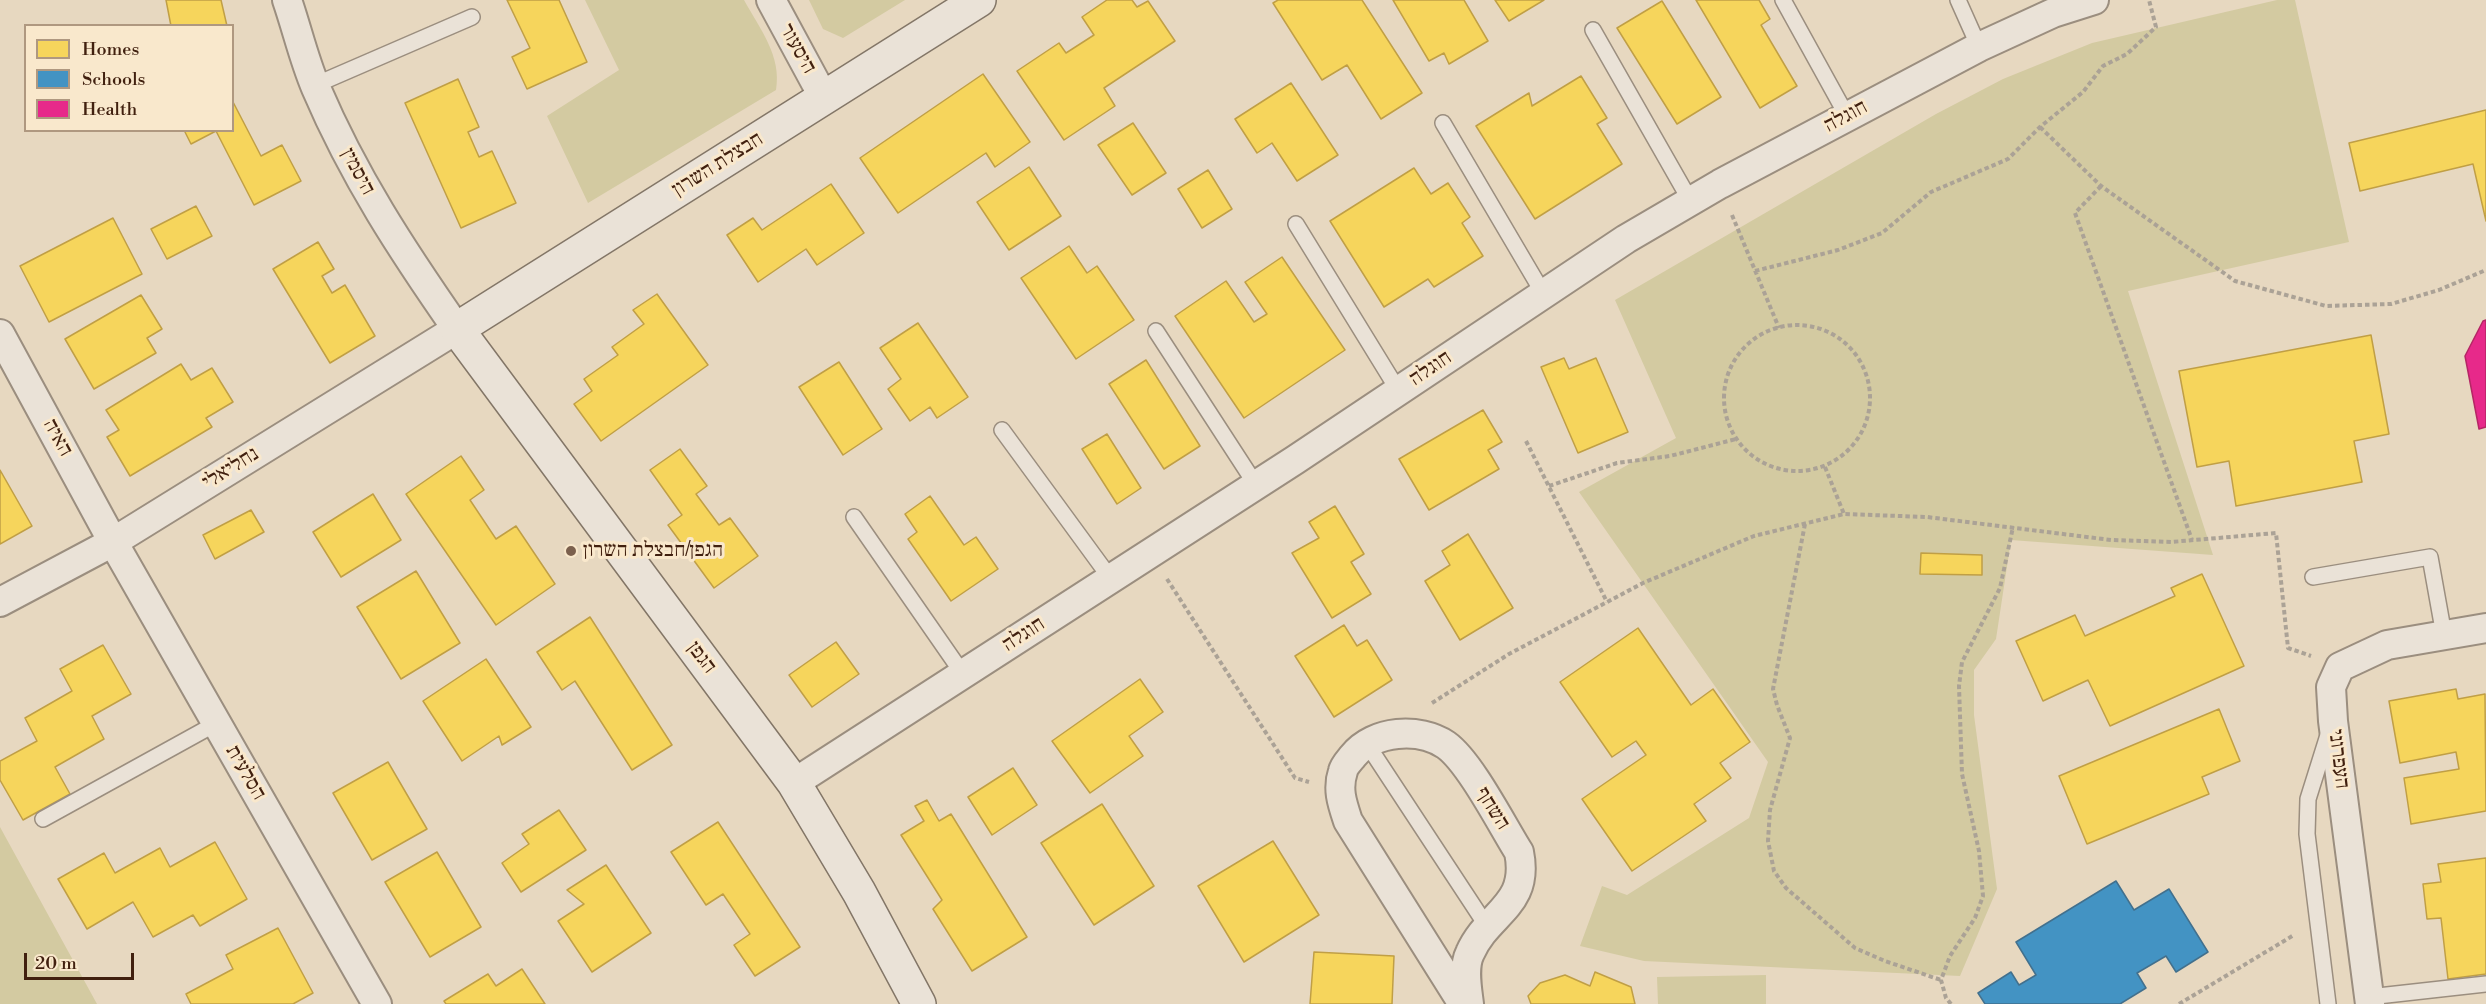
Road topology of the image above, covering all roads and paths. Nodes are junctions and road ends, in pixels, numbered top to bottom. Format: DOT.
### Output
graph roads {
  1 [pos="287,0"];
  2 [pos="771,0"];
  3 [pos="979,0"];
  4 [pos="1783,0"];
  5 [pos="1958,0"];
  6 [pos="2094,0"];
  7 [pos="2149,0"];
  8 [pos="472,17"];
  9 [pos="1593,30"];
  10 [pos="1979,47"];
  11 [pos="315,86"];
  12 [pos="824,98"];
  13 [pos="1847,116"];
  14 [pos="1443,123"];
  15 [pos="2040,128"];
  16 [pos="1720,184"];
  17 [pos="2101,186"];
  18 [pos="1691,202"];
  19 [pos="1296,224"];
  20 [pos="2486,270"];
  21 [pos="1755,271"];
  22 [pos="1544,293"];
  23 [pos="1779,328"];
  24 [pos="457,329"];
  25 [pos="1156,331"];
  26 [pos="0,334"];
  27 [pos="1398,390"];
  28 [pos="1002,430"];
  29 [pos="1736,439"];
  30 [pos="1526,441"];
  31 [pos="1825,467"];
  32 [pos="1256,485"];
  33 [pos="1549,486"];
  34 [pos="1844,514"];
  35 [pos="854,517"];
  36 [pos="1804,524"];
  37 [pos="2013,527"];
  38 [pos="2192,540"];
  39 [pos="113,542"];
  40 [pos="1150,554"];
  41 [pos="2313,578"];
  42 [pos="1111,579"];
  43 [pos="0,602"];
  44 [pos="1607,602"];
  45 [pos="2486,628"];
  46 [pos="2444,635"];
  47 [pos="2340,667"];
  48 [pos="963,674"];
  49 [pos="1424,708"];
  50 [pos="2333,721"];
  51 [pos="217,723"];
  52 [pos="1367,744"];
  53 [pos="794,783"];
  54 [pos="1339,792"];
  55 [pos="43,819"];
  56 [pos="2317,921"];
  57 [pos="1488,928"];
  58 [pos="1941,980"];
  59 [pos="2486,984"];
  60 [pos="2370,1001"];
  61 [pos="377,1004"];
  62 [pos="919,1004"];
  63 [pos="1462,1004"];
  64 [pos="1469,1004"];
  65 [pos="1951,1004"];
  66 [pos="2179,1004"];
  67 [pos="2328,1004"];
  1 -- 11 [label="street, היסמין"];
  2 -- 12 [label="street, היסעור"];
  3 -- 12 [label="street, חבצלת השרון"];
  4 -- 13 [label="lane"];
  5 -- 10 [label="lane"];
  6 -- 10 [label="street, חוגלה"];
  7 -- 15 [label="path"];
  8 -- 11 [label="lane"];
  9 -- 18 [label="lane"];
  10 -- 13 [label="street, חוגלה"];
  11 -- 24 [label="street, היסמין"];
  12 -- 24 [label="street, חבצלת השרון"];
  13 -- 16 [label="street, חוגלה"];
  14 -- 22 [label="lane"];
  15 -- 17 [label="path"];
  15 -- 21 [label="path"];
  16 -- 18 [label="street, חוגלה"];
  16 -- 21 [label="path"];
  17 -- 20 [label="path"];
  17 -- 38 [label="path"];
  18 -- 22 [label="street, חוגלה"];
  19 -- 27 [label="lane"];
  21 -- 23 [label="path"];
  22 -- 27 [label="street, חוגלה"];
  23 -- 29 [label="path"];
  23 -- 31 [label="path"];
  24 -- 39 [label="street, נחליאלי"];
  24 -- 53 [label="street, הגפן"];
  25 -- 32 [label="lane"];
  26 -- 39 [label="street, האיה"];
  27 -- 32 [label="street, חוגלה"];
  28 -- 42 [label="lane"];
  29 -- 31 [label="path"];
  29 -- 33 [label="path"];
  30 -- 33 [label="path"];
  31 -- 34 [label="path"];
  32 -- 40 [label="street, חוגלה"];
  33 -- 44 [label="path"];
  34 -- 36 [label="path"];
  34 -- 37 [label="path"];
  35 -- 48 [label="lane"];
  36 -- 44 [label="path"];
  36 -- 58 [label="path"];
  37 -- 38 [label="path"];
  37 -- 58 [label="path"];
  38 -- 47 [label="path"];
  39 -- 43 [label="street, נחליאלי"];
  39 -- 51 [label="street, הסלעית"];
  40 -- 42 [label="street, חוגלה"];
  40 -- 54 [label="path"];
  41 -- 46 [label="lane"];
  42 -- 48 [label="street, חוגלה"];
  44 -- 49 [label="path"];
  45 -- 46 [label="street"];
  46 -- 47 [label="street"];
  47 -- 50 [label="street, העפרוני"];
  48 -- 53 [label="street, חוגלה"];
  50 -- 56 [label="lane"];
  50 -- 60 [label="street, העפרוני"];
  51 -- 55 [label="lane"];
  51 -- 61 [label="street, הסלעית"];
  52 -- 54 [label="street, השחף"];
  52 -- 57 [label="lane"];
  52 -- 57 [label="street, השחף"];
  53 -- 62 [label="street, הגפן"];
  54 -- 63 [label="street"];
  56 -- 66 [label="path"];
  56 -- 67 [label="lane"];
  57 -- 64 [label="street, השחף"];
  58 -- 65 [label="path"];
  59 -- 60 [label="lane"];
}
